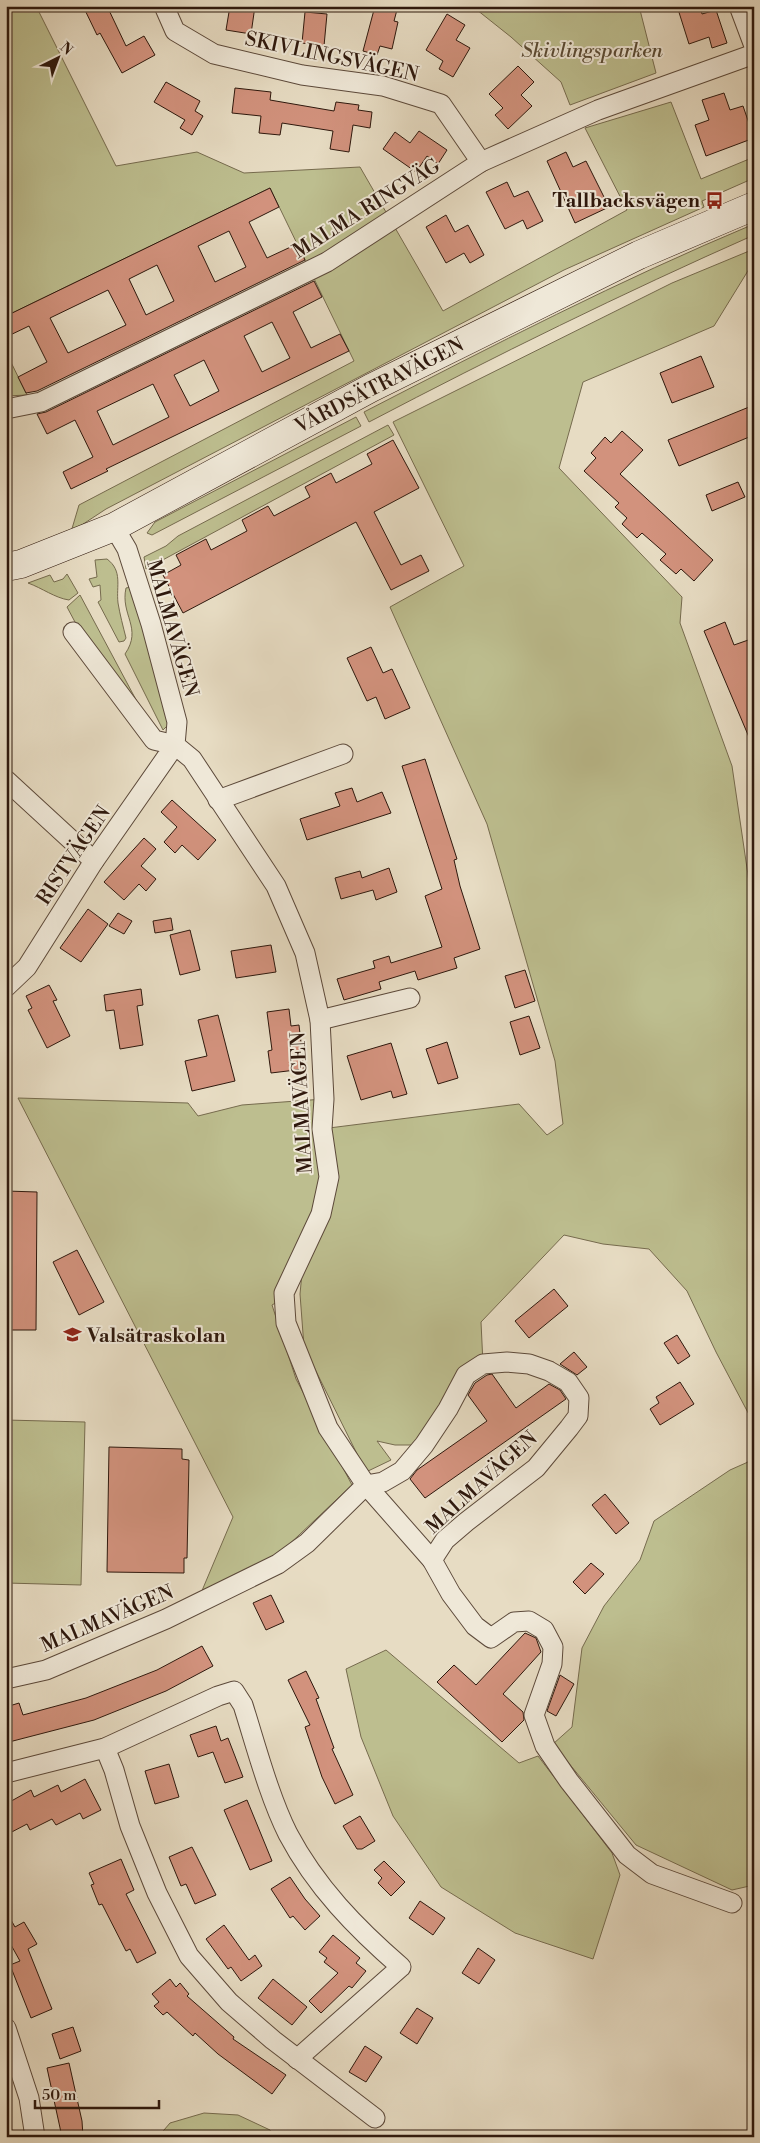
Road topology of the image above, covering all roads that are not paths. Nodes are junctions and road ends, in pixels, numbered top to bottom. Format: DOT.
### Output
graph roads {
  1 [pos="164,6"];
  2 [pos="739,6"];
  3 [pos="754,46"];
  4 [pos="754,54"];
  5 [pos="481,162"];
  6 [pos="754,206"];
  7 [pos="6,409"];
  8 [pos="114,527"];
  9 [pos="6,567"];
  10 [pos="73,632"];
  11 [pos="175,745"];
  12 [pos="343,754"];
  13 [pos="6,780"];
  14 [pos="218,800"];
  15 [pos="94,862"];
  16 [pos="6,987"];
  17 [pos="410,998"];
  18 [pos="320,1020"];
  19 [pos="366,1485"];
  20 [pos="432,1560"];
  21 [pos="6,1679"];
  22 [pos="105,1748"];
  23 [pos="6,1773"];
  24 [pos="732,1903"];
  25 [pos="6,2028"];
  26 [pos="297,2059"];
  27 [pos="375,2118"];
  28 [pos="35,2137"];
  1 -- 5 [label="street, SKIVLINGSVÄGEN"];
  2 -- 3 [label="street"];
  4 -- 5 [label="street, MALMA RINGVÄG"];
  5 -- 7 [label="street, MALMA RINGVÄG"];
  6 -- 8 [label="main road, VÅRDSÄTRAVÄGEN"];
  8 -- 9 [label="main road, VÅRDSÄTRAVÄGEN"];
  8 -- 11 [label="street, MALMAVÄGEN"];
  10 -- 11 [label="street, MALMAVÄGEN"];
  11 -- 14 [label="street, MALMAVÄGEN"];
  11 -- 15 [label="street, RISTVÄGEN"];
  12 -- 14 [label="street"];
  13 -- 15 [label="street"];
  14 -- 18 [label="street, MALMAVÄGEN"];
  15 -- 16 [label="street, RISTVÄGEN"];
  17 -- 18 [label="street, MALMAVÄGEN"];
  18 -- 19 [label="street, MALMAVÄGEN"];
  19 -- 20 [label="street, MALMAVÄGEN"];
  19 -- 20 [label="street, MALMAVÄGEN"];
  19 -- 21 [label="street, MALMAVÄGEN"];
  20 -- 24 [label="street, MALMAVÄGEN"];
  22 -- 23 [label="street"];
  22 -- 26 [label="street"];
  22 -- 26 [label="street"];
  25 -- 28 [label="street"];
  26 -- 27 [label="street"];
}
